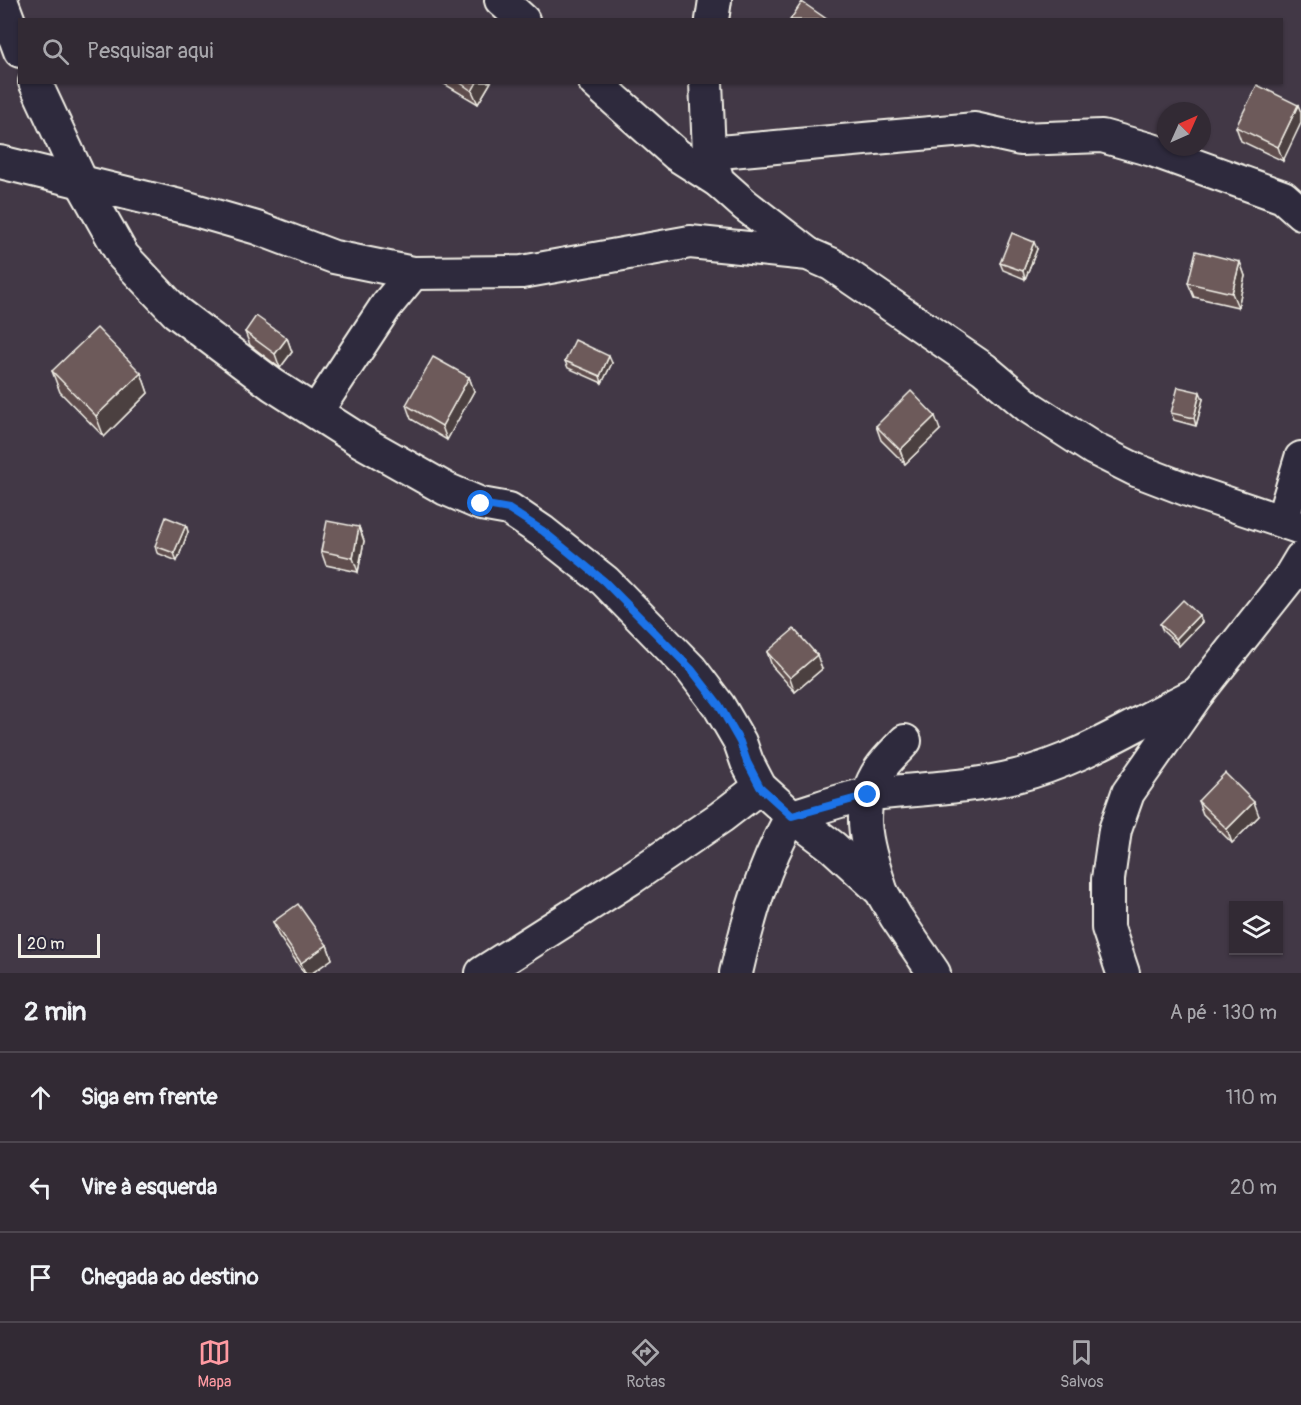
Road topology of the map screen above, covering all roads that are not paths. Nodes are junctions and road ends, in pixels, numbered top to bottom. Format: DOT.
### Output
graph roads {
  1 [pos="1,0"];
  2 [pos="501,0"];
  3 [pos="715,0"];
  4 [pos="521,18"];
  5 [pos="712,18"];
  6 [pos="18,46"];
  7 [pos="35,84"];
  8 [pos="597,84"];
  9 [pos="706,84"];
  10 [pos="0,162"];
  11 [pos="713,167"];
  12 [pos="82,183"];
  13 [pos="1301,213"];
  14 [pos="808,254"];
  15 [pos="413,273"];
  16 [pos="316,412"];
  17 [pos="1301,458"];
  18 [pos="1292,524"];
  19 [pos="1301,558"];
  20 [pos="1198,693"];
  21 [pos="905,741"];
  22 [pos="760,787"];
  23 [pos="868,795"];
  24 [pos="792,816"];
  25 [pos="881,891"];
  26 [pos="482,973"];
  27 [pos="736,973"];
  28 [pos="934,973"];
  29 [pos="1123,973"];
  1 -- 6 [label="street"];
  2 -- 4 [label="street"];
  3 -- 5 [label="street"];
  7 -- 12 [label="street"];
  8 -- 11 [label="street"];
  9 -- 11 [label="street"];
  10 -- 12 [label="street"];
  11 -- 13 [label="street"];
  11 -- 14 [label="street"];
  12 -- 15 [label="street"];
  12 -- 16 [label="street"];
  14 -- 15 [label="street"];
  14 -- 18 [label="street"];
  15 -- 16 [label="street"];
  16 -- 22 [label="street"];
  17 -- 18 [label="street"];
  19 -- 20 [label="street"];
  20 -- 23 [label="street"];
  20 -- 29 [label="street"];
  21 -- 23 [label="street"];
  22 -- 24 [label="street"];
  22 -- 26 [label="street"];
  23 -- 24 [label="street"];
  23 -- 25 [label="street"];
  24 -- 25 [label="street"];
  24 -- 27 [label="street"];
  25 -- 28 [label="street"];
}
